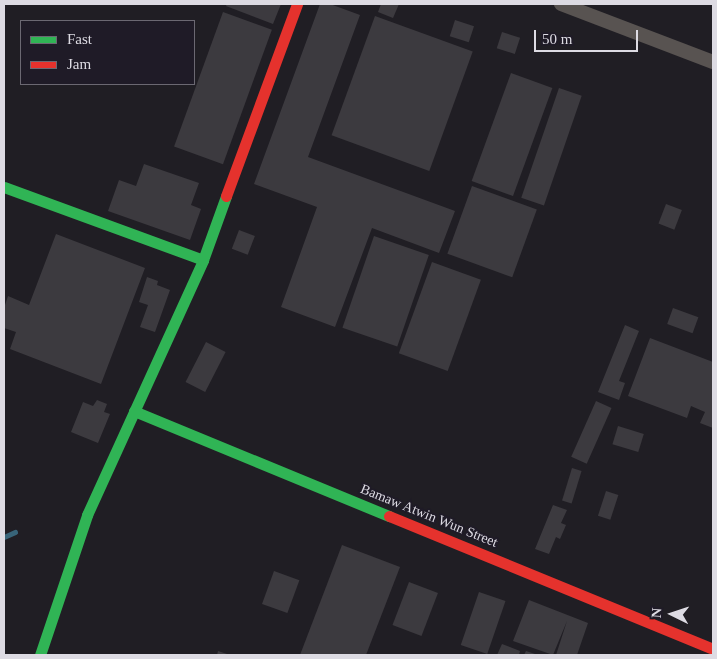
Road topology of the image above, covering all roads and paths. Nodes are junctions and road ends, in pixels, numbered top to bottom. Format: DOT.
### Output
graph roads {
  1 [pos="297,4"];
  2 [pos="561,4"];
  3 [pos="713,62"];
  4 [pos="4,186"];
  5 [pos="203,260"];
  6 [pos="134,411"];
  7 [pos="713,648"];
  8 [pos="40,655"];
  9 [pos="710,655"];
  1 -- 5 [label="street"];
  2 -- 3 [label="street"];
  4 -- 5 [label="street"];
  5 -- 6 [label="street"];
  6 -- 7 [label="street, Bamaw Atwin Wun Street"];
  6 -- 8 [label="street"];
  7 -- 9 [label="street"];
}
